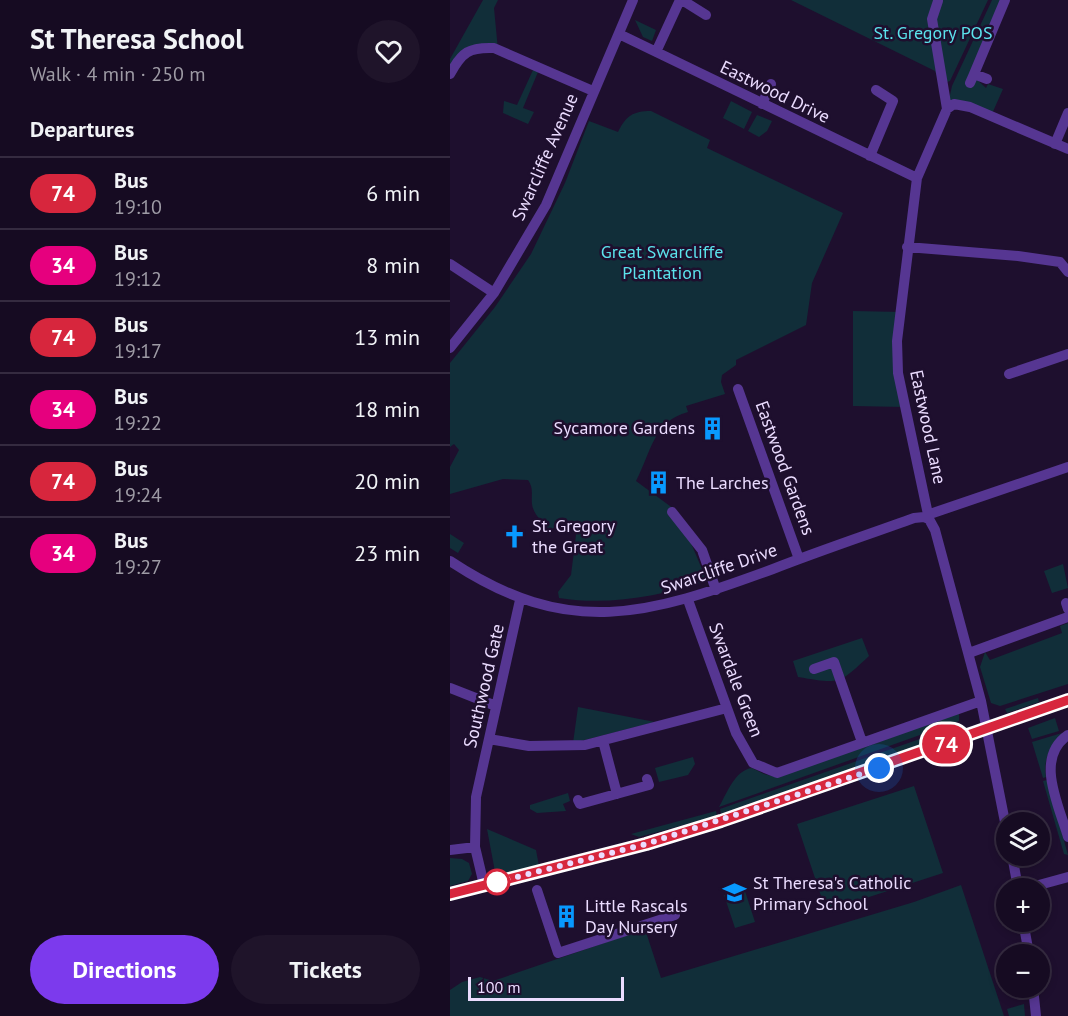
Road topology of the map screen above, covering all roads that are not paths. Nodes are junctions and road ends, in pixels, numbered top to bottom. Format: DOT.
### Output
graph roads {
  1 [pos="633,0"];
  2 [pos="681,0"];
  3 [pos="1005,0"];
  4 [pos="938,1"];
  5 [pos="706,15"];
  6 [pos="619,34"];
  7 [pos="656,52"];
  8 [pos="450,74"];
  9 [pos="987,79"];
  10 [pos="771,84"];
  11 [pos="593,90"];
  12 [pos="876,90"];
  13 [pos="762,104"];
  14 [pos="947,109"];
  15 [pos="1068,113"];
  16 [pos="1055,144"];
  17 [pos="1068,149"];
  18 [pos="870,156"];
  19 [pos="917,178"];
  20 [pos="907,247"];
  21 [pos="450,264"];
  22 [pos="1068,272"];
  23 [pos="494,292"];
  24 [pos="450,348"];
  25 [pos="1068,354"];
  26 [pos="1009,374"];
  27 [pos="738,389"];
  28 [pos="1068,467"];
  29 [pos="672,512"];
  30 [pos="930,517"];
  31 [pos="800,559"];
  32 [pos="450,561"];
  33 [pos="716,590"];
  34 [pos="520,600"];
  35 [pos="688,600"];
  36 [pos="1068,617"];
  37 [pos="969,653"];
  38 [pos="814,669"];
  39 [pos="450,688"];
  40 [pos="1068,700"];
  41 [pos="981,701"];
  42 [pos="496,706"];
  43 [pos="727,708"];
  44 [pos="986,729"];
  45 [pos="1068,735"];
  46 [pos="489,739"];
  47 [pos="603,741"];
  48 [pos="862,742"];
  49 [pos="647,779"];
  50 [pos="617,794"];
  51 [pos="578,800"];
  52 [pos="1003,812"];
  53 [pos="1068,837"];
  54 [pos="476,847"];
  55 [pos="450,850"];
  56 [pos="1068,877"];
  57 [pos="1050,882"];
  58 [pos="484,885"];
  59 [pos="537,890"];
  60 [pos="450,894"];
  61 [pos="675,915"];
  62 [pos="1034,998"];
  63 [pos="1036,1016"];
  1 -- 6 [label="street, Swarcliffe Avenue"];
  2 -- 5 [label="street"];
  2 -- 7 [label="street"];
  3 -- 9 [label="street"];
  4 -- 14 [label="street"];
  6 -- 7 [label="street, Eastwood Drive"];
  6 -- 11 [label="street, Swarcliffe Avenue"];
  7 -- 13 [label="street, Eastwood Drive"];
  8 -- 11 [label="street"];
  10 -- 13 [label="street"];
  11 -- 23 [label="street, Swarcliffe Avenue"];
  12 -- 18 [label="street"];
  13 -- 18 [label="street, Eastwood Drive"];
  14 -- 16 [label="street"];
  14 -- 19 [label="street, Eastwood Lane"];
  15 -- 16 [label="street"];
  16 -- 17 [label="street"];
  18 -- 19 [label="street, Eastwood Drive"];
  19 -- 20 [label="street, Eastwood Lane"];
  20 -- 22 [label="street"];
  20 -- 30 [label="street, Eastwood Lane"];
  21 -- 23 [label="street"];
  23 -- 24 [label="street, Swarcliffe Avenue"];
  25 -- 26 [label="street"];
  27 -- 31 [label="street, Eastwood Gardens"];
  28 -- 30 [label="street, Swarcliffe Drive"];
  29 -- 33 [label="street"];
  30 -- 31 [label="street, Swarcliffe Drive"];
  30 -- 37 [label="street, Eastwood Lane"];
  31 -- 33 [label="street, Swarcliffe Drive"];
  32 -- 34 [label="street, Swarcliffe Drive"];
  33 -- 35 [label="street, Swarcliffe Drive"];
  34 -- 35 [label="street, Swarcliffe Drive"];
  34 -- 42 [label="street, Southwood Gate"];
  35 -- 43 [label="street, Swardale Green"];
  36 -- 37 [label="street"];
  37 -- 41 [label="street, Eastwood Lane"];
  38 -- 48 [label="street"];
  39 -- 42 [label="street"];
  40 -- 44 [label="street"];
  41 -- 44 [label="street, Eastwood Lane"];
  41 -- 48 [label="street, Swardale Green"];
  42 -- 46 [label="street, Southwood Gate"];
  43 -- 47 [label="street"];
  43 -- 48 [label="street, Swardale Green"];
  44 -- 52 [label="street, Eastwood Lane"];
  44 -- 58 [label="street"];
  45 -- 53 [label="street"];
  46 -- 47 [label="street"];
  46 -- 54 [label="street, Southwood Gate"];
  47 -- 50 [label="street"];
  49 -- 50 [label="street"];
  50 -- 51 [label="street"];
  54 -- 55 [label="street"];
  54 -- 58 [label="street, Southwood Gate"];
  56 -- 57 [label="street"];
  58 -- 60 [label="street"];
  59 -- 61 [label="street"];
  62 -- 63 [label="street"];
}
